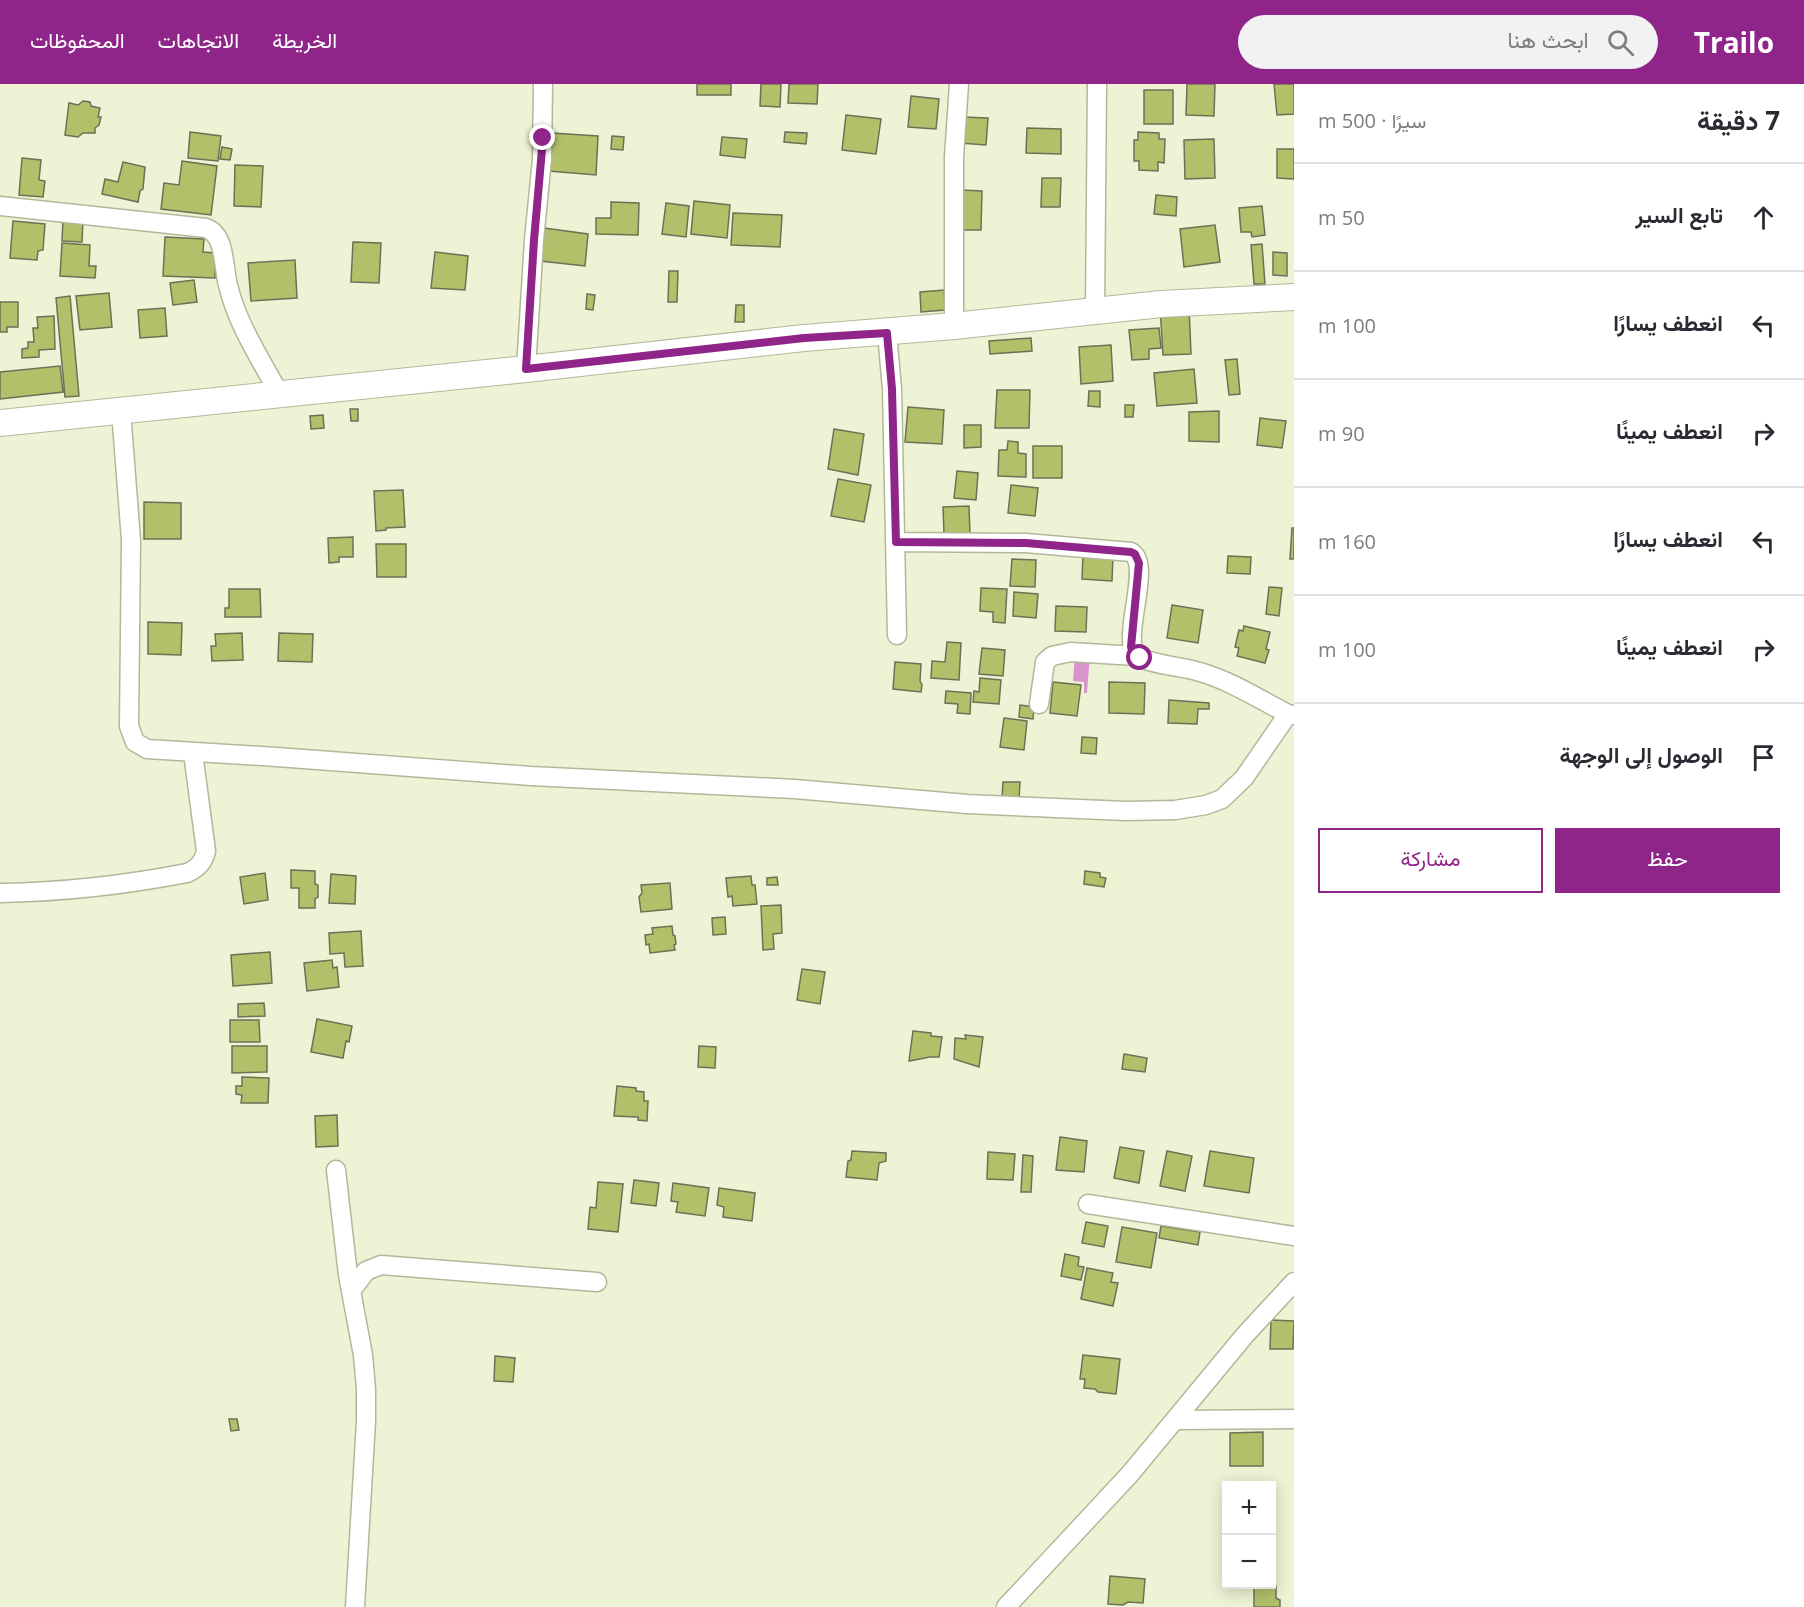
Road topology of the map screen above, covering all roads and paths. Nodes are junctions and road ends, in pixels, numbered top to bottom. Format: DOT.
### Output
graph roads {
  1 [pos="543,84"];
  2 [pos="959,84"];
  3 [pos="1097,84"];
  4 [pos="0,206"];
  5 [pos="1294,297"];
  6 [pos="1095,310"];
  7 [pos="954,326"];
  8 [pos="887,333"];
  9 [pos="526,369"];
  10 [pos="280,395"];
  11 [pos="121,411"];
  12 [pos="0,423"];
  13 [pos="896,542"];
  14 [pos="897,635"];
  15 [pos="1136,656"];
  16 [pos="1039,704"];
  17 [pos="1291,714"];
  18 [pos="194,753"];
  19 [pos="0,893"];
  20 [pos="336,1170"];
  21 [pos="1088,1204"];
  22 [pos="1294,1236"];
  23 [pos="597,1282"];
  24 [pos="1294,1282"];
  25 [pos="351,1291"];
  26 [pos="1294,1419"];
  27 [pos="1175,1420"];
  28 [pos="355,1607"];
  29 [pos="1006,1607"];
  1 -- 9 [label="street"];
  2 -- 7 [label="street"];
  3 -- 6 [label="street"];
  4 -- 10 [label="street"];
  5 -- 6 [label="street"];
  6 -- 7 [label="street"];
  7 -- 8 [label="street"];
  8 -- 9 [label="street"];
  8 -- 13 [label="street"];
  9 -- 10 [label="street"];
  10 -- 11 [label="street"];
  11 -- 12 [label="street"];
  11 -- 18 [label="street"];
  13 -- 14 [label="street"];
  13 -- 15 [label="street"];
  15 -- 16 [label="street"];
  15 -- 17 [label="street"];
  17 -- 18 [label="street"];
  18 -- 19 [label="street"];
  20 -- 25 [label="street"];
  21 -- 22 [label="street"];
  23 -- 25 [label="street"];
  24 -- 27 [label="street"];
  25 -- 28 [label="street"];
  26 -- 27 [label="street"];
  27 -- 29 [label="street"];
}
